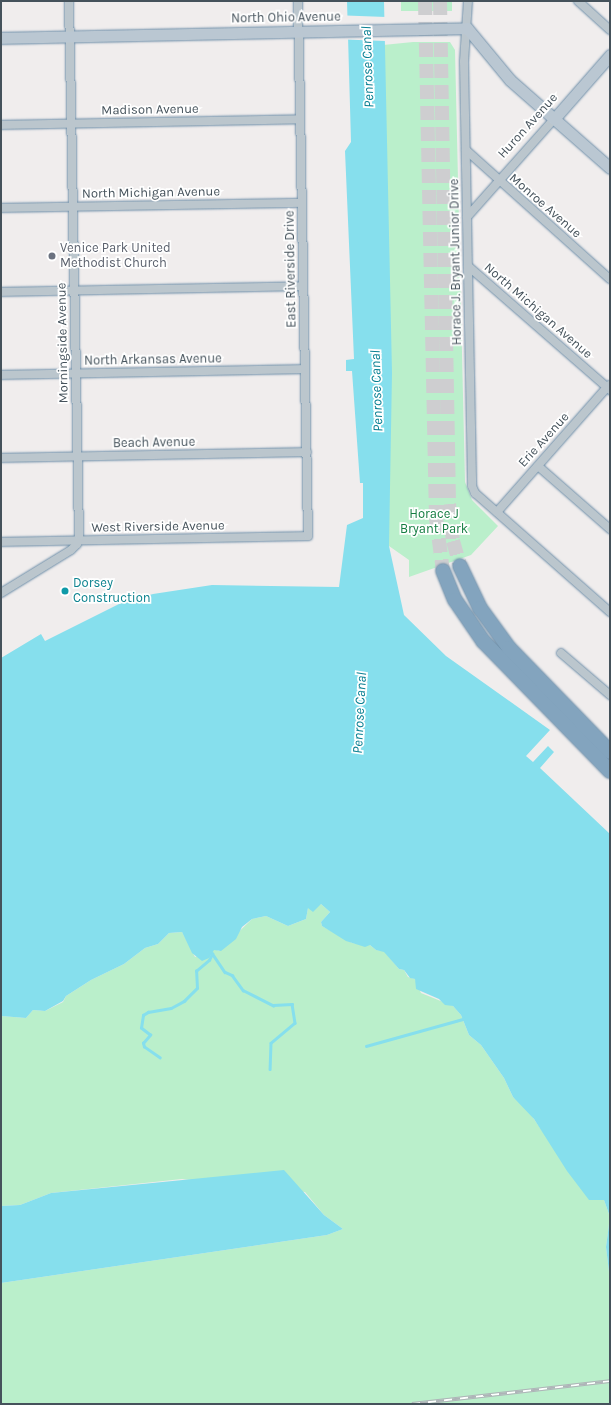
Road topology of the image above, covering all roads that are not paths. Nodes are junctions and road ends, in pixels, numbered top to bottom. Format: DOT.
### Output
graph roads {
  1 [pos="69,1"];
  2 [pos="298,1"];
  3 [pos="468,1"];
  4 [pos="578,1"];
  5 [pos="467,28"];
  6 [pos="610,30"];
  7 [pos="298,32"];
  8 [pos="70,36"];
  9 [pos="1,38"];
  10 [pos="610,55"];
  11 [pos="554,118"];
  12 [pos="300,119"];
  13 [pos="72,124"];
  14 [pos="1,125"];
  15 [pos="466,150"];
  16 [pos="610,168"];
  17 [pos="498,180"];
  18 [pos="302,203"];
  19 [pos="73,207"];
  20 [pos="1,208"];
  21 [pos="467,216"];
  22 [pos="468,266"];
  23 [pos="610,279"];
  24 [pos="303,286"];
  25 [pos="74,290"];
  26 [pos="1,292"];
  27 [pos="305,369"];
  28 [pos="76,373"];
  29 [pos="1,375"];
  30 [pos="609,387"];
  31 [pos="307,452"];
  32 [pos="77,457"];
  33 [pos="1,458"];
  34 [pos="538,466"];
  35 [pos="497,512"];
  36 [pos="610,529"];
  37 [pos="308,536"];
  38 [pos="78,540"];
  39 [pos="1,542"];
  40 [pos="460,566"];
  41 [pos="443,572"];
  42 [pos="1,593"];
  43 [pos="610,612"];
  44 [pos="561,652"];
  45 [pos="610,695"];
  46 [pos="610,752"];
  47 [pos="610,772"];
  1 -- 8 [label="street, Morningside Avenue"];
  2 -- 7 [label="street, East Riverside Drive"];
  3 -- 5 [label="street, Horace J. Bryant Junior Drive"];
  4 -- 6 [label="street"];
  5 -- 7 [label="street, North Ohio Avenue"];
  5 -- 11 [label="street"];
  5 -- 15 [label="street, Horace J. Bryant Junior Drive"];
  7 -- 8 [label="street, North Ohio Avenue"];
  7 -- 12 [label="street, East Riverside Drive"];
  8 -- 9 [label="street, North Ohio Avenue"];
  8 -- 13 [label="street, Morningside Avenue"];
  10 -- 11 [label="street, Huron Avenue"];
  11 -- 16 [label="street"];
  11 -- 17 [label="street, Huron Avenue"];
  12 -- 13 [label="street, Madison Avenue"];
  12 -- 18 [label="street, East Riverside Drive"];
  13 -- 14 [label="street, Madison Avenue"];
  13 -- 19 [label="street, Morningside Avenue"];
  15 -- 17 [label="street, Monroe Avenue"];
  15 -- 21 [label="street, Horace J. Bryant Junior Drive"];
  17 -- 21 [label="street, Huron Avenue"];
  17 -- 23 [label="street, Monroe Avenue"];
  18 -- 19 [label="street, North Michigan Avenue"];
  18 -- 24 [label="street, East Riverside Drive"];
  19 -- 20 [label="street, North Michigan Avenue"];
  19 -- 25 [label="street, Morningside Avenue"];
  21 -- 22 [label="street, Horace J. Bryant Junior Drive"];
  22 -- 30 [label="street, North Michigan Avenue"];
  22 -- 35 [label="street, Horace J. Bryant Junior Drive"];
  24 -- 25 [label="street"];
  24 -- 27 [label="street, East Riverside Drive"];
  25 -- 26 [label="street"];
  25 -- 28 [label="street, Morningside Avenue"];
  27 -- 28 [label="street, North Arkansas Avenue"];
  27 -- 31 [label="street, East Riverside Drive"];
  28 -- 29 [label="street, North Arkansas Avenue"];
  28 -- 32 [label="street, Morningside Avenue"];
  30 -- 34 [label="street, Erie Avenue"];
  31 -- 32 [label="street, Beach Avenue"];
  31 -- 37 [label="street, East Riverside Drive"];
  32 -- 33 [label="street, Beach Avenue"];
  32 -- 38 [label="street, Morningside Avenue"];
  34 -- 35 [label="street, Erie Avenue"];
  34 -- 36 [label="street"];
  35 -- 43 [label="street"];
  37 -- 38 [label="street, West Riverside Avenue"];
  38 -- 39 [label="street"];
  38 -- 42 [label="street, West Riverside Avenue"];
  40 -- 46 [label="highway"];
  41 -- 47 [label="highway"];
  44 -- 45 [label="street"];
}
